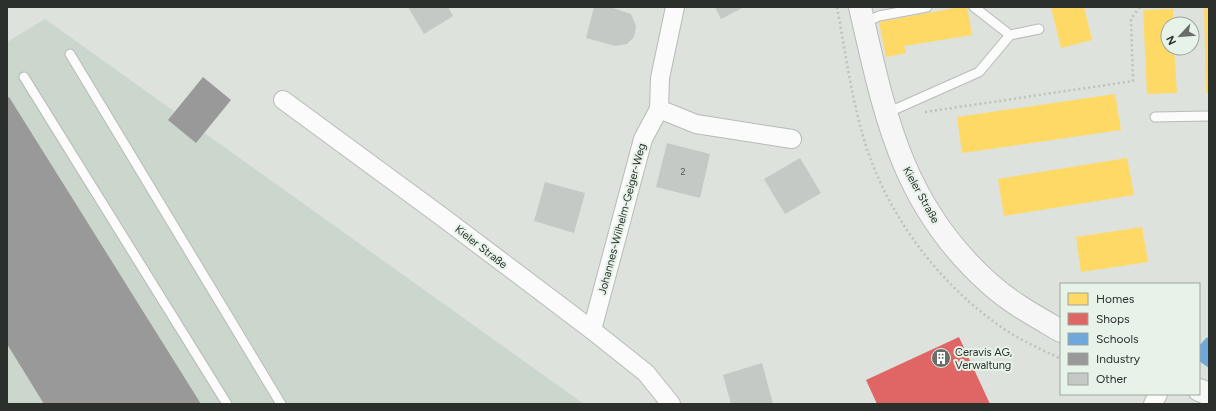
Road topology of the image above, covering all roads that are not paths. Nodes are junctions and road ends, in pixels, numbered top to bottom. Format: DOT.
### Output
graph roads {
  1 [pos="675,7"];
  2 [pos="927,7"];
  3 [pos="974,7"];
  4 [pos="862,15"];
  5 [pos="1039,29"];
  6 [pos="1010,35"];
  7 [pos="70,54"];
  8 [pos="24,77"];
  9 [pos="283,100"];
  10 [pos="891,109"];
  11 [pos="659,110"];
  12 [pos="1209,116"];
  13 [pos="1155,117"];
  14 [pos="792,139"];
  15 [pos="592,330"];
  16 [pos="1060,330"];
  17 [pos="1158,395"];
  18 [pos="227,404"];
  19 [pos="281,404"];
  20 [pos="671,404"];
  21 [pos="1153,404"];
  1 -- 11 [label="street, Johannes-Wilhelm-Geiger-Weg"];
  2 -- 4 [label="lane"];
  3 -- 6 [label="lane"];
  4 -- 10 [label="main road, Kieler Straße"];
  5 -- 6 [label="lane"];
  6 -- 10 [label="lane"];
  7 -- 19 [label="lane"];
  8 -- 18 [label="lane"];
  9 -- 15 [label="street, Kieler Straße"];
  10 -- 16 [label="main road, Kieler Straße"];
  11 -- 14 [label="street"];
  11 -- 15 [label="street, Johannes-Wilhelm-Geiger-Weg"];
  12 -- 13 [label="lane"];
  15 -- 20 [label="street, Kieler Straße"];
  17 -- 21 [label="street"];
}
